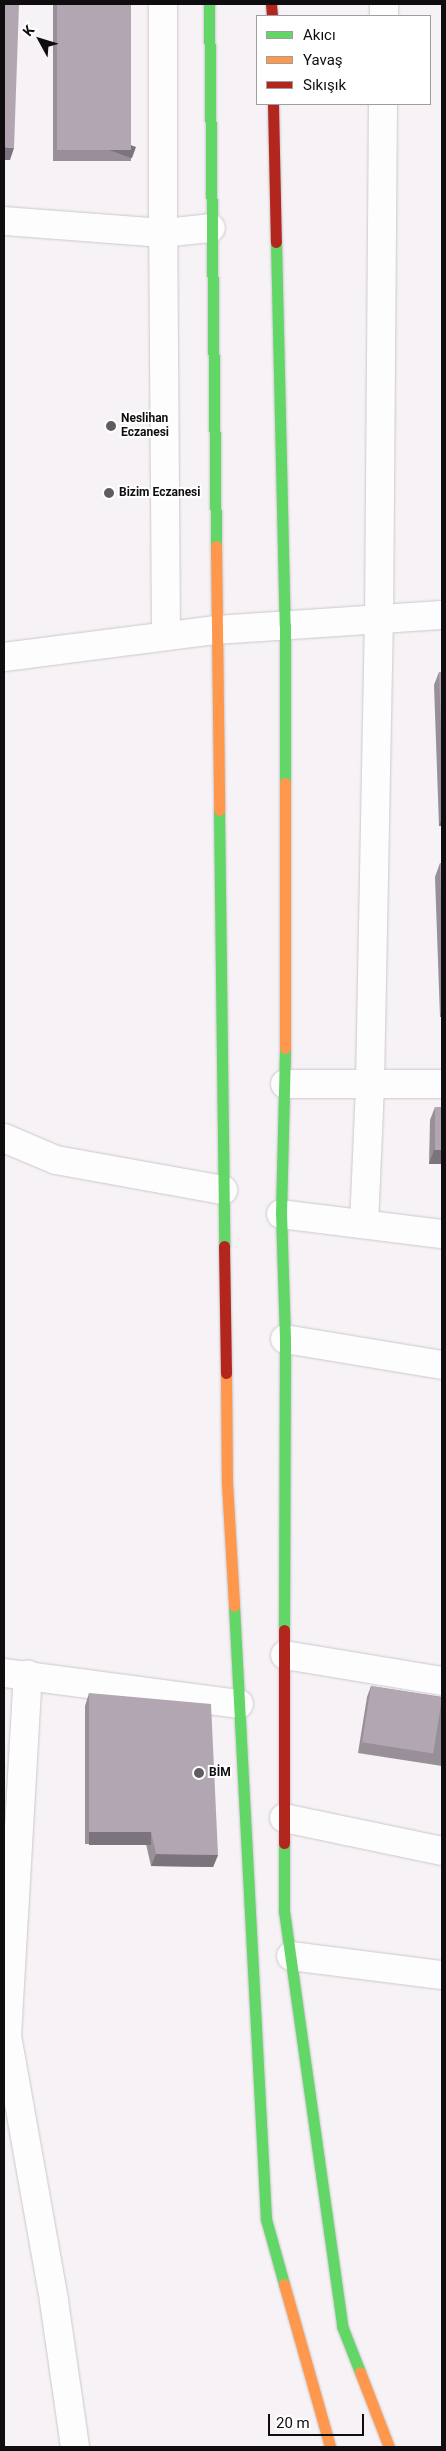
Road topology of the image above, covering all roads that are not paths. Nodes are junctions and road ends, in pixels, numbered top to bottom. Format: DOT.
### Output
graph roads {
  1 [pos="163,4"];
  2 [pos="209,4"];
  3 [pos="273,105"];
  4 [pos="383,105"];
  5 [pos="4,221"];
  6 [pos="211,228"];
  7 [pos="163,233"];
  8 [pos="442,615"];
  9 [pos="379,620"];
  10 [pos="285,626"];
  11 [pos="216,630"];
  12 [pos="166,636"];
  13 [pos="4,657"];
  14 [pos="285,1084"];
  15 [pos="370,1084"];
  16 [pos="442,1084"];
  17 [pos="4,1138"];
  18 [pos="223,1190"];
  19 [pos="281,1214"];
  20 [pos="364,1224"];
  21 [pos="442,1234"];
  22 [pos="284,1339"];
  23 [pos="442,1365"];
  24 [pos="285,1655"];
  25 [pos="16,1674"];
  26 [pos="442,1681"];
  27 [pos="239,1704"];
  28 [pos="284,1818"];
  29 [pos="442,1851"];
  30 [pos="291,1956"];
  31 [pos="442,1975"];
  32 [pos="6,2036"];
  33 [pos="75,2447"];
  34 [pos="330,2447"];
  35 [pos="389,2447"];
  1 -- 7 [label="street"];
  2 -- 6 [label="main road"];
  3 -- 10 [label="main road"];
  4 -- 9 [label="street"];
  5 -- 7 [label="street"];
  6 -- 7 [label="street"];
  6 -- 11 [label="main road"];
  7 -- 12 [label="street"];
  8 -- 9 [label="street"];
  9 -- 10 [label="street"];
  9 -- 15 [label="street"];
  10 -- 11 [label="street"];
  10 -- 14 [label="main road"];
  11 -- 12 [label="street"];
  11 -- 18 [label="main road"];
  12 -- 13 [label="street"];
  14 -- 15 [label="street"];
  14 -- 19 [label="main road"];
  15 -- 16 [label="street"];
  15 -- 20 [label="street"];
  17 -- 18 [label="street"];
  18 -- 27 [label="main road"];
  19 -- 20 [label="street"];
  19 -- 22 [label="main road"];
  20 -- 21 [label="street"];
  22 -- 23 [label="street"];
  22 -- 24 [label="main road"];
  24 -- 26 [label="street"];
  24 -- 28 [label="main road"];
  25 -- 27 [label="street"];
  25 -- 32 [label="street"];
  27 -- 34 [label="main road"];
  28 -- 29 [label="street"];
  28 -- 30 [label="main road"];
  30 -- 31 [label="street"];
  30 -- 35 [label="main road"];
  32 -- 33 [label="street"];
}
